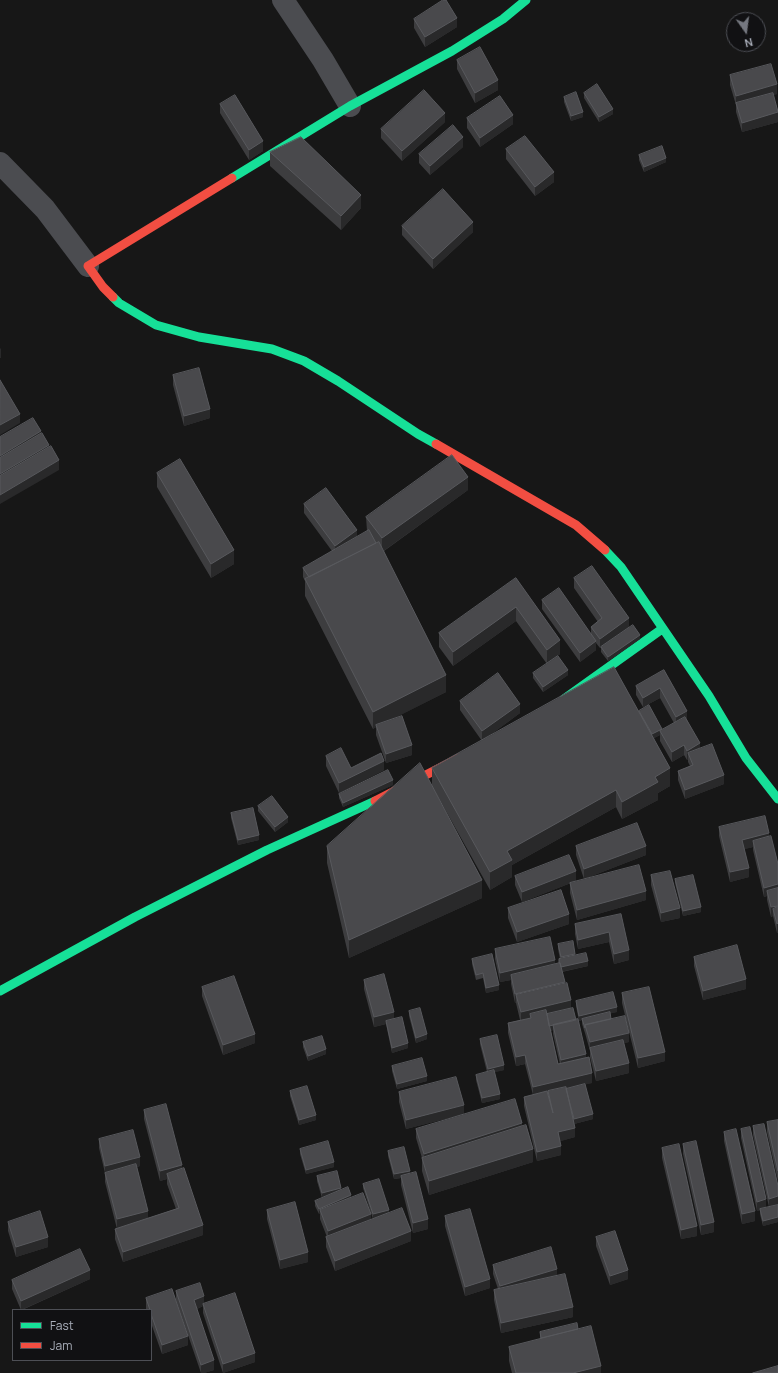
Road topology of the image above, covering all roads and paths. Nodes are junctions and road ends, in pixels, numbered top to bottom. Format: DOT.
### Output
graph roads {
  1 [pos="283,0"];
  2 [pos="526,0"];
  3 [pos="350,106"];
  4 [pos="0,163"];
  5 [pos="88,266"];
  6 [pos="662,628"];
  7 [pos="556,705"];
  8 [pos="468,753"];
  9 [pos="778,799"];
  10 [pos="0,991"];
  1 -- 3 [label="street"];
  2 -- 3 [label="street"];
  3 -- 5 [label="street"];
  4 -- 5 [label="street"];
  5 -- 6 [label="street"];
  6 -- 7 [label="street"];
  6 -- 9 [label="street"];
  8 -- 10 [label="street"];
}
